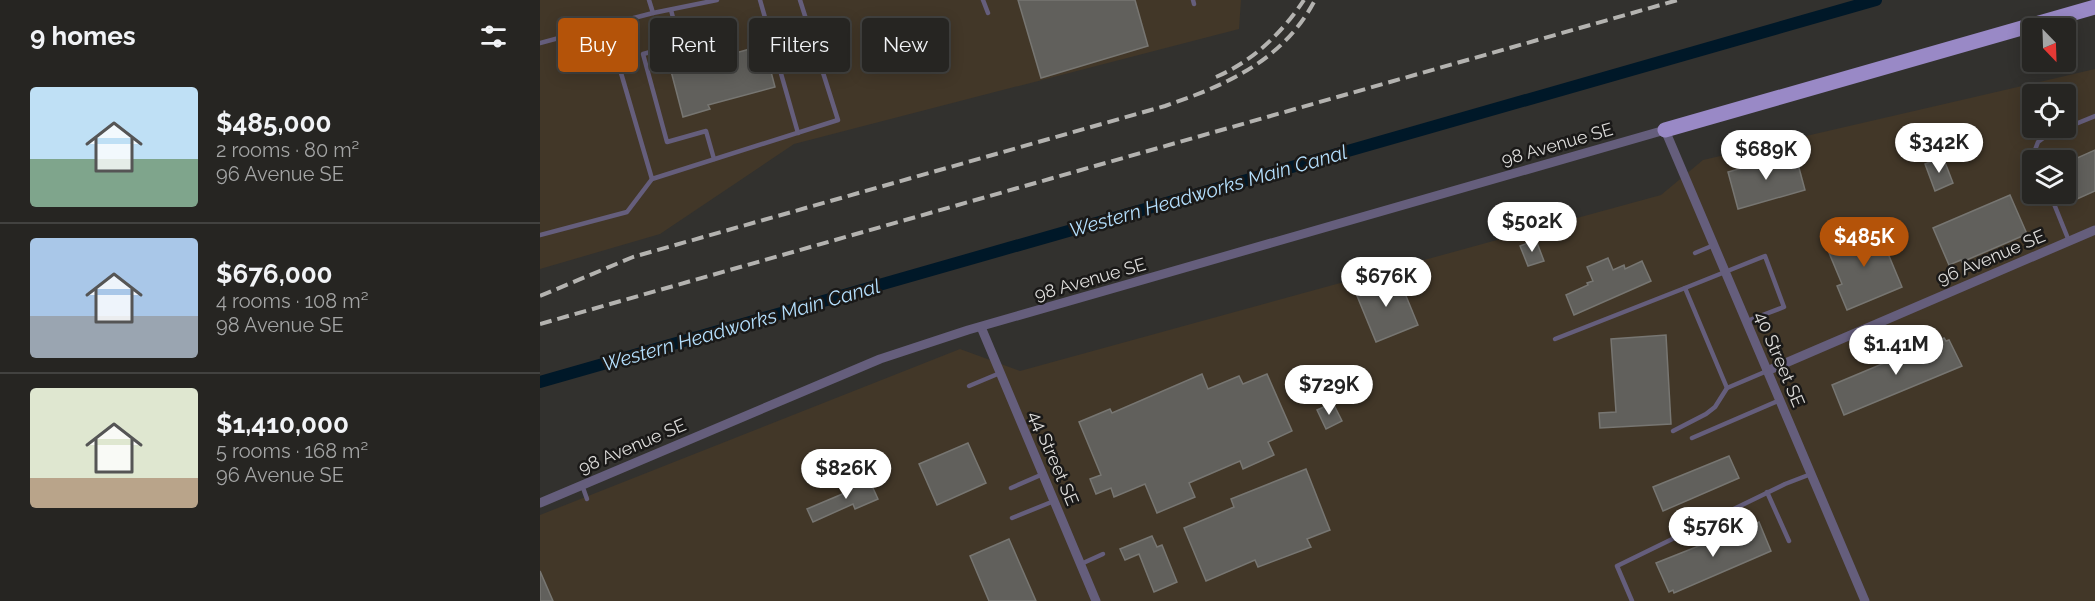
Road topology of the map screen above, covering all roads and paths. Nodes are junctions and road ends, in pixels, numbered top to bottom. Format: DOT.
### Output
graph roads {
  1 [pos="649,0"];
  2 [pos="717,0"];
  3 [pos="760,0"];
  4 [pos="800,0"];
  5 [pos="983,0"];
  6 [pos="2095,7"];
  7 [pos="671,10"];
  8 [pos="653,14"];
  9 [pos="988,14"];
  10 [pos="636,18"];
  11 [pos="558,38"];
  12 [pos="540,43"];
  13 [pos="621,72"];
  14 [pos="2095,116"];
  15 [pos="1665,130"];
  16 [pos="798,133"];
  17 [pos="2035,150"];
  18 [pos="714,159"];
  19 [pos="652,179"];
  20 [pos="2054,204"];
  21 [pos="2095,230"];
  22 [pos="540,235"];
  23 [pos="2069,242"];
  24 [pos="1713,245"];
  25 [pos="1695,253"];
  26 [pos="1724,271"];
  27 [pos="1685,288"];
  28 [pos="1746,321"];
  29 [pos="981,327"];
  30 [pos="1555,339"];
  31 [pos="1767,371"];
  32 [pos="1000,373"];
  33 [pos="969,386"];
  34 [pos="1727,388"];
  35 [pos="1779,400"];
  36 [pos="1673,431"];
  37 [pos="1692,438"];
  38 [pos="1043,474"];
  39 [pos="1811,474"];
  40 [pos="582,486"];
  41 [pos="1011,488"];
  42 [pos="1767,492"];
  43 [pos="588,499"];
  44 [pos="1054,501"];
  45 [pos="540,503"];
  46 [pos="1012,518"];
  47 [pos="1789,541"];
  48 [pos="1103,554"];
  49 [pos="1081,564"];
  50 [pos="1096,601"];
  51 [pos="1632,601"];
  52 [pos="1865,601"];
  1 -- 8 [label="lane"];
  2 -- 7 [label="lane"];
  3 -- 16 [label="lane"];
  4 -- 16 [label="lane"];
  5 -- 9 [label="lane"];
  6 -- 15 [label="main road"];
  7 -- 8 [label="lane"];
  7 -- 18 [label="lane"];
  8 -- 10 [label="lane"];
  11 -- 12 [label="lane"];
  13 -- 19 [label="lane"];
  14 -- 17 [label="lane"];
  15 -- 24 [label="street, 40 Street SE"];
  15 -- 29 [label="street, 98 Avenue SE"];
  16 -- 18 [label="lane"];
  18 -- 19 [label="lane"];
  19 -- 22 [label="lane"];
  20 -- 23 [label="lane"];
  21 -- 23 [label="street, 96 Avenue SE"];
  23 -- 31 [label="street, 96 Avenue SE"];
  24 -- 25 [label="lane"];
  24 -- 26 [label="street, 40 Street SE"];
  26 -- 27 [label="lane"];
  26 -- 28 [label="street, 40 Street SE"];
  26 -- 28 [label="lane"];
  27 -- 30 [label="lane"];
  27 -- 34 [label="lane"];
  28 -- 31 [label="street, 40 Street SE"];
  29 -- 32 [label="street, 44 Street SE"];
  29 -- 40 [label="street, 98 Avenue SE"];
  31 -- 34 [label="lane"];
  31 -- 35 [label="street, 40 Street SE"];
  32 -- 33 [label="lane"];
  32 -- 38 [label="street, 44 Street SE"];
  34 -- 36 [label="lane"];
  35 -- 37 [label="lane"];
  35 -- 39 [label="street, 40 Street SE"];
  38 -- 41 [label="lane"];
  38 -- 44 [label="street, 44 Street SE"];
  39 -- 42 [label="lane"];
  39 -- 52 [label="street, 40 Street SE"];
  40 -- 43 [label="lane"];
  40 -- 45 [label="street, 98 Avenue SE"];
  42 -- 47 [label="lane"];
  42 -- 51 [label="lane"];
  44 -- 46 [label="lane"];
  44 -- 49 [label="street, 44 Street SE"];
  48 -- 49 [label="lane"];
  49 -- 50 [label="street, 44 Street SE"];
}
